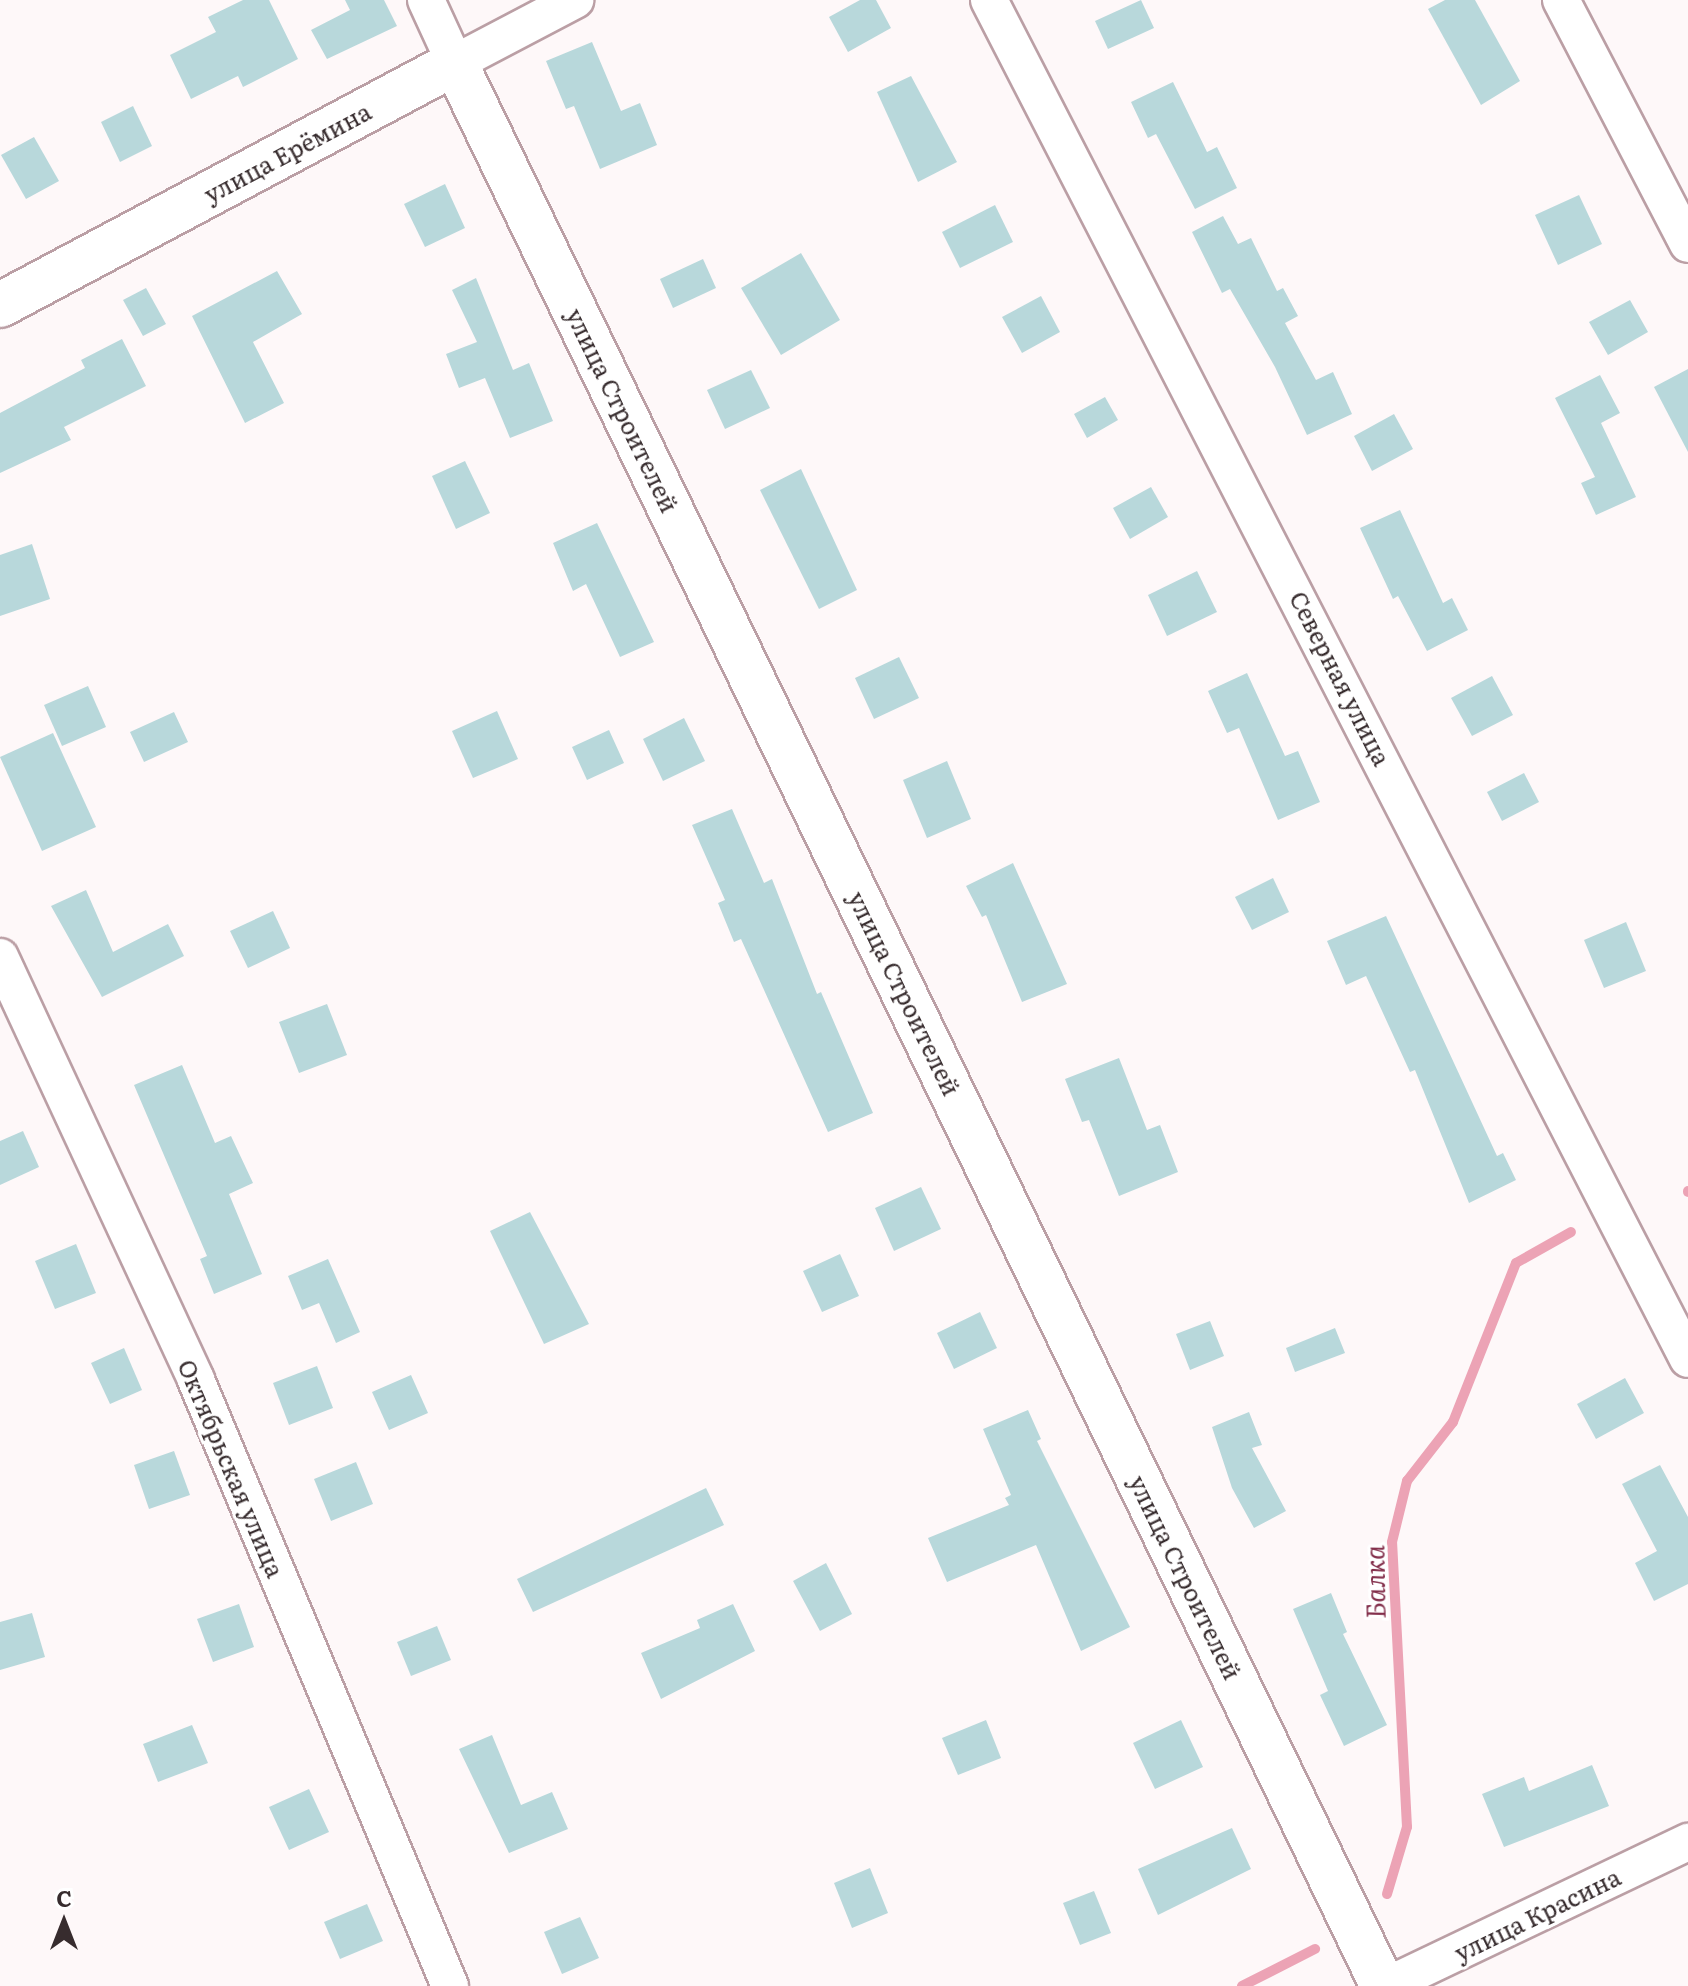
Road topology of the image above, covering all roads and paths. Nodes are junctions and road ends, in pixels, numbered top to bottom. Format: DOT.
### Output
graph roads {
  1 [pos="426,0"];
  2 [pos="575,0"];
  3 [pos="989,0"];
  4 [pos="1561,0"];
  5 [pos="455,63"];
  6 [pos="1688,244"];
  7 [pos="0,305"];
  8 [pos="0,957"];
  9 [pos="1688,1359"];
  10 [pos="1688,1842"];
  11 [pos="450,1986"];
  12 [pos="1385,1986"];
  1 -- 5 [label="street, улица Строителей"];
  2 -- 5 [label="street, улица Ерёмина"];
  3 -- 9 [label="street, Северная улица"];
  4 -- 6 [label="street"];
  5 -- 7 [label="street, улица Ерёмина"];
  5 -- 12 [label="street, улица Строителей"];
  8 -- 11 [label="street, Октябрьская улица"];
  10 -- 12 [label="street, улица Красина"];
}
